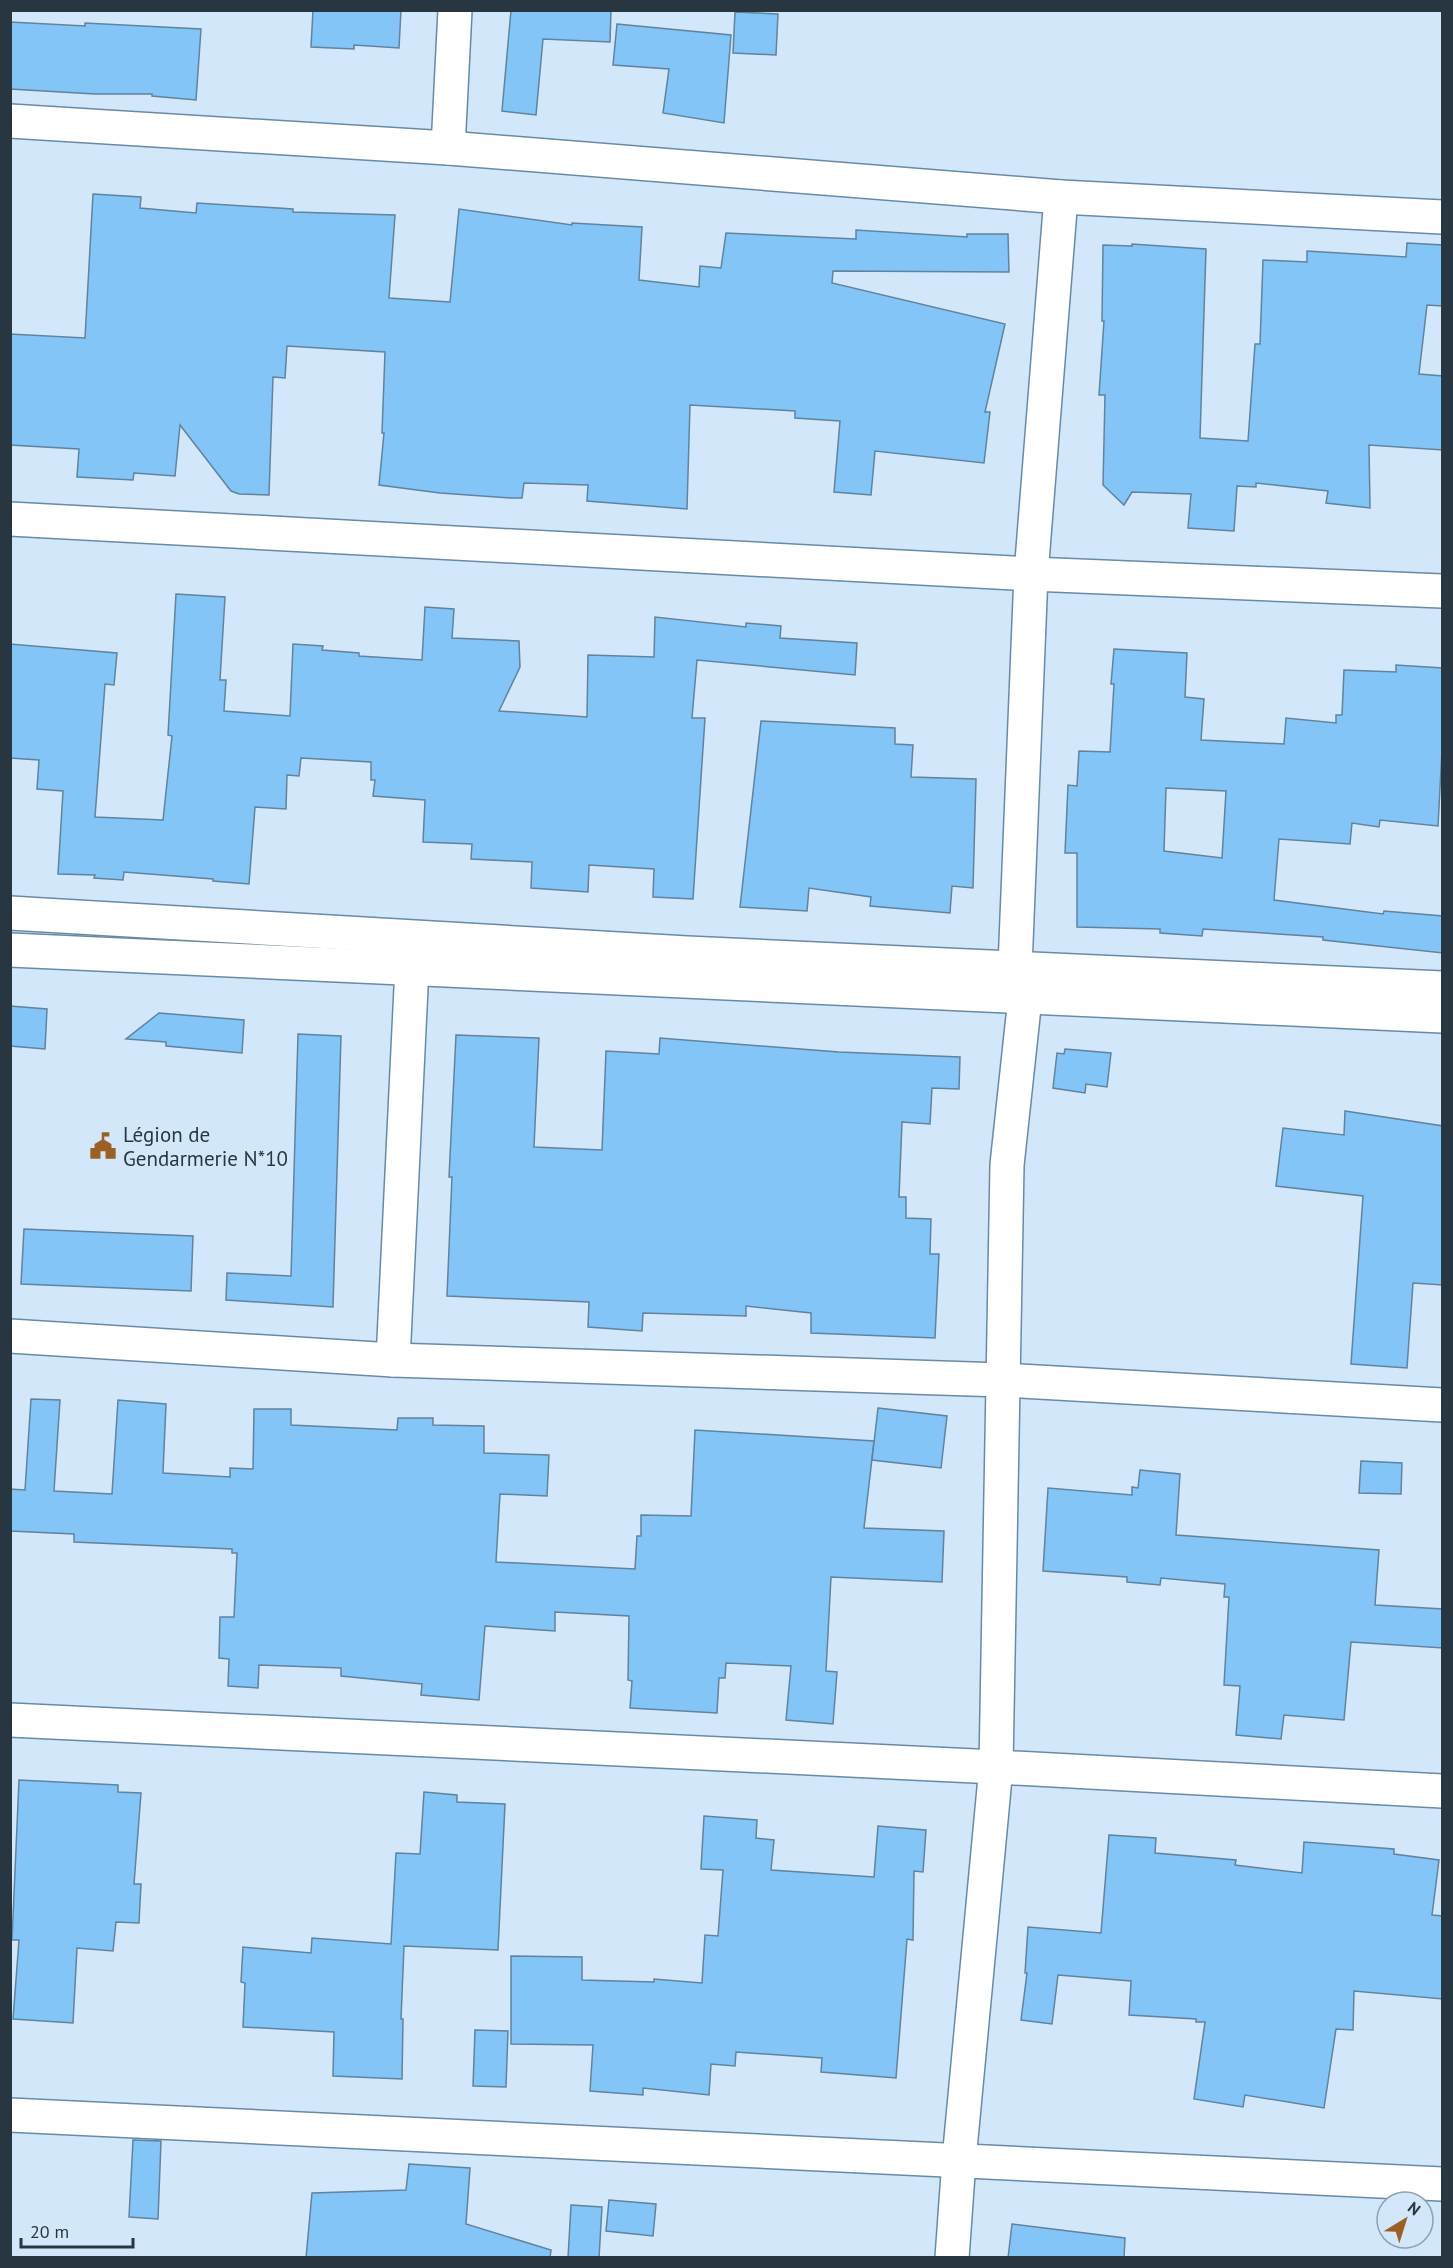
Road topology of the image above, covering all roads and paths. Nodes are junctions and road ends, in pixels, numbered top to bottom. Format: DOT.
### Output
graph roads {
  1 [pos="455,10"];
  2 [pos="10,121"];
  3 [pos="448,148"];
  4 [pos="1061,196"];
  5 [pos="1443,217"];
  6 [pos="10,519"];
  7 [pos="1031,574"];
  8 [pos="1443,591"];
  9 [pos="10,913"];
  10 [pos="10,950"];
  11 [pos="412,967"];
  12 [pos="1015,967"];
  13 [pos="1443,988"];
  14 [pos="1025,998"];
  15 [pos="1443,1016"];
  16 [pos="10,1336"];
  17 [pos="393,1360"];
  18 [pos="1002,1380"];
  19 [pos="1443,1405"];
  20 [pos="10,1720"];
  21 [pos="996,1767"];
  22 [pos="1443,1791"];
  23 [pos="10,2115"];
  24 [pos="959,2160"];
  25 [pos="1443,2184"];
  26 [pos="952,2258"];
  1 -- 3 [label="street"];
  2 -- 3 [label="street"];
  3 -- 4 [label="street"];
  4 -- 5 [label="street"];
  4 -- 7 [label="street"];
  6 -- 7 [label="street"];
  7 -- 8 [label="street"];
  7 -- 12 [label="street"];
  9 -- 12 [label="street"];
  10 -- 11 [label="street"];
  11 -- 14 [label="street"];
  11 -- 17 [label="street"];
  12 -- 13 [label="street"];
  14 -- 15 [label="street"];
  14 -- 18 [label="street"];
  16 -- 17 [label="street"];
  17 -- 18 [label="street"];
  18 -- 19 [label="street"];
  18 -- 21 [label="street"];
  20 -- 21 [label="street"];
  21 -- 22 [label="street"];
  21 -- 24 [label="street"];
  23 -- 24 [label="street"];
  24 -- 25 [label="street"];
  24 -- 26 [label="street"];
}
